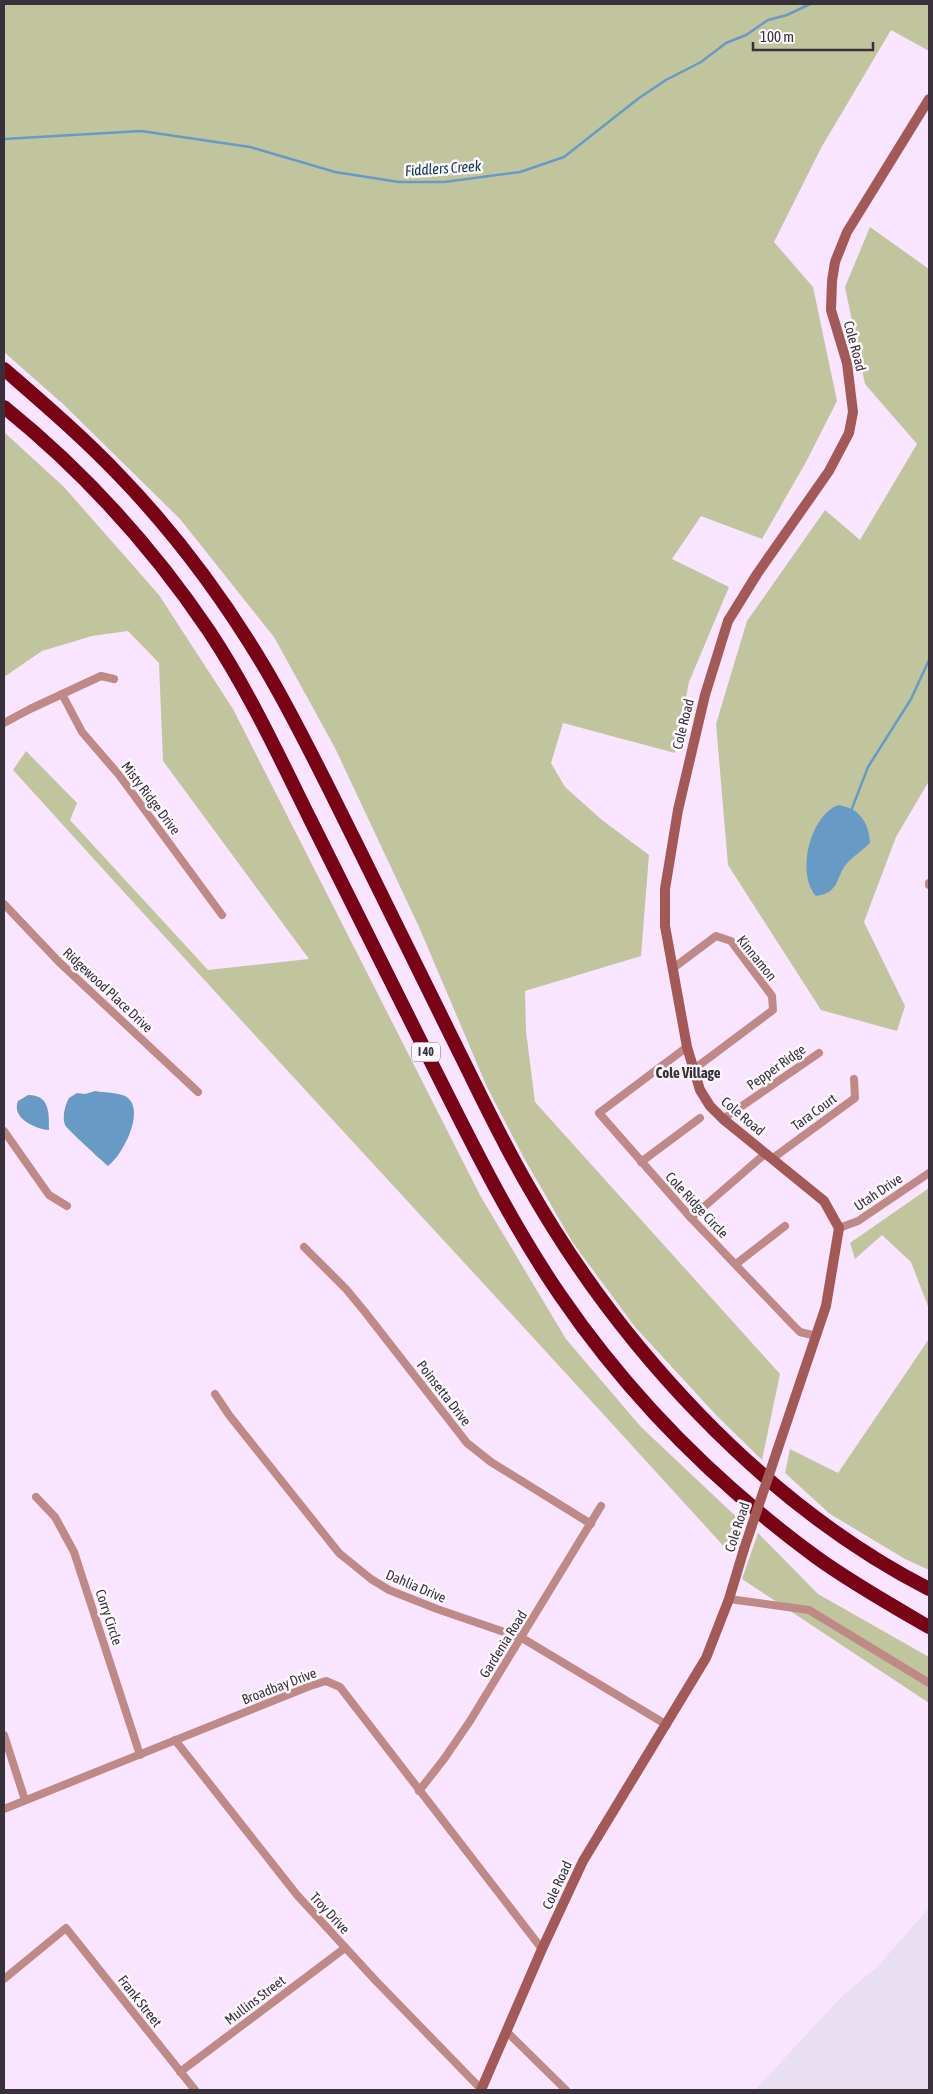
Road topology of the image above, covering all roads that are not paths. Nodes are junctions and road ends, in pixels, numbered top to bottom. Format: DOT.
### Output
graph roads {
  1 [pos="929,99"];
  2 [pos="4,369"];
  3 [pos="4,406"];
  4 [pos="114,679"];
  5 [pos="62,694"];
  6 [pos="4,723"];
  7 [pos="4,904"];
  8 [pos="222,915"];
  9 [pos="675,967"];
  10 [pos="687,1047"];
  11 [pos="819,1053"];
  12 [pos="694,1069"];
  13 [pos="854,1079"];
  14 [pos="198,1092"];
  15 [pos="700,1118"];
  16 [pos="724,1120"];
  17 [pos="4,1132"];
  18 [pos="767,1155"];
  19 [pos="641,1162"];
  20 [pos="929,1172"];
  21 [pos="67,1206"];
  22 [pos="691,1218"];
  23 [pos="785,1226"];
  24 [pos="839,1228"];
  25 [pos="304,1247"];
  26 [pos="736,1264"];
  27 [pos="816,1336"];
  28 [pos="215,1394"];
  29 [pos="36,1497"];
  30 [pos="601,1506"];
  31 [pos="591,1524"];
  32 [pos="911,1580"];
  33 [pos="929,1585"];
  34 [pos="929,1589"];
  35 [pos="729,1600"];
  36 [pos="929,1627"];
  37 [pos="522,1638"];
  38 [pos="929,1683"];
  39 [pos="667,1725"];
  40 [pos="4,1735"];
  41 [pos="175,1740"];
  42 [pos="140,1755"];
  43 [pos="419,1791"];
  44 [pos="25,1800"];
  45 [pos="4,1809"];
  46 [pos="345,1948"];
  47 [pos="542,1949"];
  48 [pos="4,1979"];
  49 [pos="507,2032"];
  50 [pos="180,2072"];
  51 [pos="195,2090"];
  52 [pos="481,2090"];
  53 [pos="566,2090"];
  1 -- 9 [label="street, Cole Road"];
  2 -- 32 [label="highway, I 40"];
  3 -- 36 [label="highway, I 40"];
  4 -- 5 [label="street"];
  5 -- 6 [label="street"];
  5 -- 8 [label="street, Misty Ridge Drive"];
  7 -- 14 [label="street, Ridgewood Place Drive"];
  9 -- 10 [label="street, Cole Road"];
  9 -- 12 [label="street, Kinnamon"];
  10 -- 12 [label="street, Cole Road"];
  10 -- 19 [label="street, Cole Ridge Circle"];
  11 -- 16 [label="street, Pepper Ridge"];
  12 -- 16 [label="street, Cole Road"];
  13 -- 18 [label="street, Tara Court"];
  15 -- 19 [label="street"];
  16 -- 18 [label="street, Cole Road"];
  17 -- 21 [label="street"];
  18 -- 22 [label="street"];
  18 -- 24 [label="street, Cole Road"];
  19 -- 22 [label="street, Cole Ridge Circle"];
  20 -- 24 [label="street, Utah Drive"];
  22 -- 26 [label="street, Cole Ridge Circle"];
  23 -- 26 [label="street"];
  24 -- 27 [label="street, Cole Road"];
  25 -- 31 [label="street, Poinsetta Drive"];
  26 -- 27 [label="street, Cole Ridge Circle"];
  27 -- 35 [label="street, Cole Road, bridge"];
  28 -- 37 [label="street, Dahlia Drive"];
  29 -- 42 [label="street, Corry Circle"];
  30 -- 31 [label="street, Gardenia Road"];
  31 -- 37 [label="street, Gardenia Road"];
  32 -- 33 [label="highway"];
  32 -- 34 [label="highway, I 40"];
  35 -- 38 [label="street"];
  35 -- 39 [label="street, Cole Road"];
  37 -- 39 [label="street, Dahlia Drive"];
  37 -- 43 [label="street, Gardenia Road"];
  39 -- 47 [label="street, Cole Road"];
  40 -- 44 [label="street"];
  41 -- 42 [label="street, Broadbay Drive"];
  41 -- 43 [label="street, Broadbay Drive"];
  41 -- 46 [label="street, Troy Drive"];
  42 -- 44 [label="street, Broadbay Drive"];
  43 -- 47 [label="street, Broadbay Drive"];
  44 -- 45 [label="street, Broadbay Drive"];
  46 -- 50 [label="street, Mullins Street"];
  46 -- 52 [label="street, Troy Drive"];
  47 -- 49 [label="street, Cole Road"];
  48 -- 50 [label="street, Frank Street"];
  49 -- 52 [label="street, Cole Road"];
  49 -- 53 [label="street"];
  50 -- 51 [label="street, Frank Street"];
}
